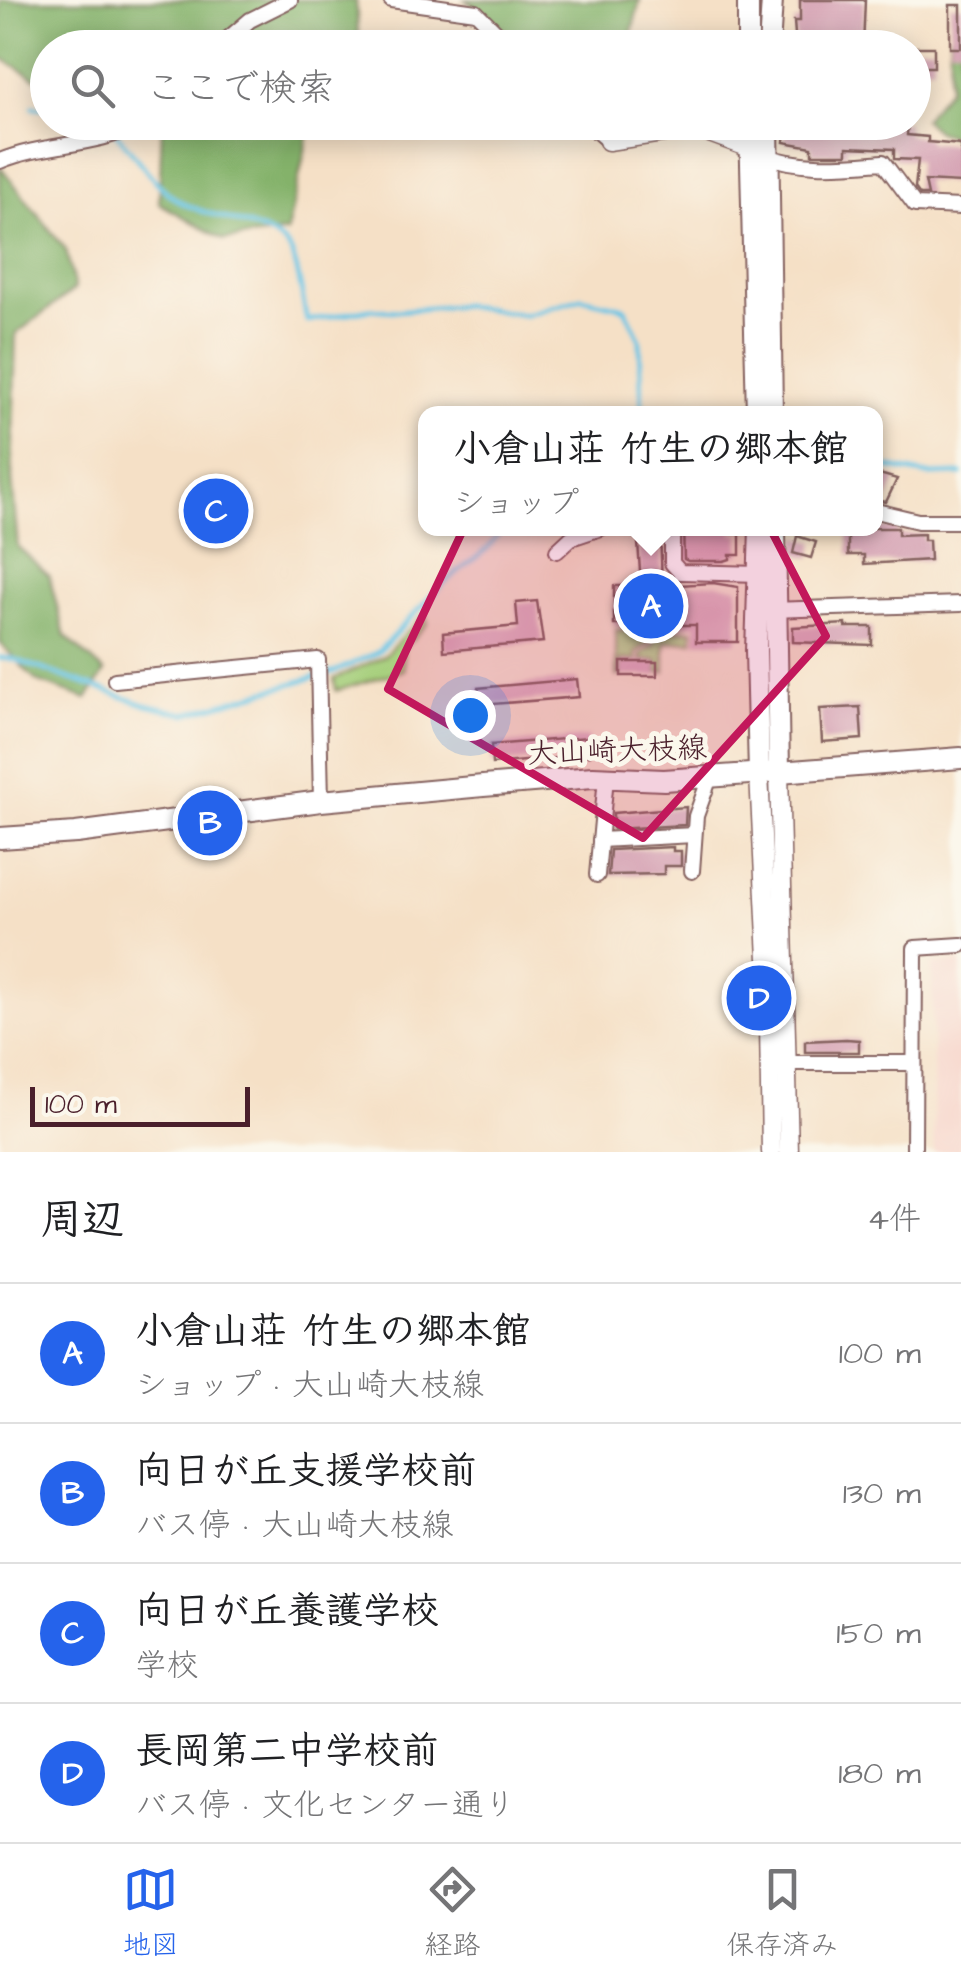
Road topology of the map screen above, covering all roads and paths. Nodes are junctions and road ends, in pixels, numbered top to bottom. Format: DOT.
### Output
graph roads {
  1 [pos="290,0"];
  2 [pos="390,0"];
  3 [pos="748,0"];
  4 [pos="772,0"];
  5 [pos="238,30"];
  6 [pos="494,30"];
  7 [pos="748,30"];
  8 [pos="770,30"];
  9 [pos="98,140"];
  10 [pos="615,140"];
  11 [pos="728,140"];
  12 [pos="755,140"];
  13 [pos="763,140"];
  14 [pos="608,141"];
  15 [pos="759,152"];
  16 [pos="0,161"];
  17 [pos="961,208"];
  18 [pos="757,406"];
  19 [pos="772,406"];
  20 [pos="883,513"];
  21 [pos="961,521"];
  22 [pos="576,536"];
  23 [pos="672,536"];
  24 [pos="760,536"];
  25 [pos="773,536"];
  26 [pos="557,551"];
  27 [pos="761,574"];
  28 [pos="961,604"];
  29 [pos="768,610"];
  30 [pos="115,680"];
  31 [pos="961,758"];
  32 [pos="769,773"];
  33 [pos="606,777"];
  34 [pos="710,777"];
  35 [pos="321,801"];
  36 [pos="694,835"];
  37 [pos="0,838"];
  38 [pos="600,840"];
  39 [pos="692,871"];
  40 [pos="597,875"];
  41 [pos="961,946"];
  42 [pos="779,1063"];
  43 [pos="914,1063"];
  44 [pos="771,1152"];
  45 [pos="790,1152"];
  46 [pos="914,1152"];
  1 -- 5 [label="street"];
  2 -- 6 [label="street"];
  3 -- 7 [label="main road"];
  4 -- 8 [label="main road"];
  9 -- 16 [label="street"];
  10 -- 14 [label="street"];
  11 -- 15 [label="street"];
  12 -- 15 [label="main road"];
  13 -- 15 [label="main road"];
  15 -- 17 [label="street"];
  15 -- 18 [label="main road"];
  15 -- 19 [label="main road"];
  20 -- 21 [label="street"];
  22 -- 26 [label="street"];
  23 -- 27 [label="street"];
  24 -- 27 [label="main road"];
  25 -- 29 [label="main road"];
  27 -- 29 [label="main road"];
  28 -- 29 [label="street"];
  29 -- 32 [label="main road"];
  30 -- 35 [label="street"];
  31 -- 32 [label="main road, 大山崎大枝線"];
  32 -- 34 [label="main road, 大山崎大枝線"];
  32 -- 42 [label="street"];
  33 -- 34 [label="main road, 大山崎大枝線"];
  33 -- 35 [label="main road, 大山崎大枝線"];
  33 -- 38 [label="street"];
  34 -- 36 [label="street"];
  35 -- 37 [label="main road, 大山崎大枝線"];
  36 -- 38 [label="street"];
  36 -- 39 [label="street"];
  38 -- 40 [label="street"];
  41 -- 43 [label="street"];
  42 -- 43 [label="street"];
  42 -- 44 [label="street"];
  42 -- 45 [label="street"];
  43 -- 46 [label="street"];
}
